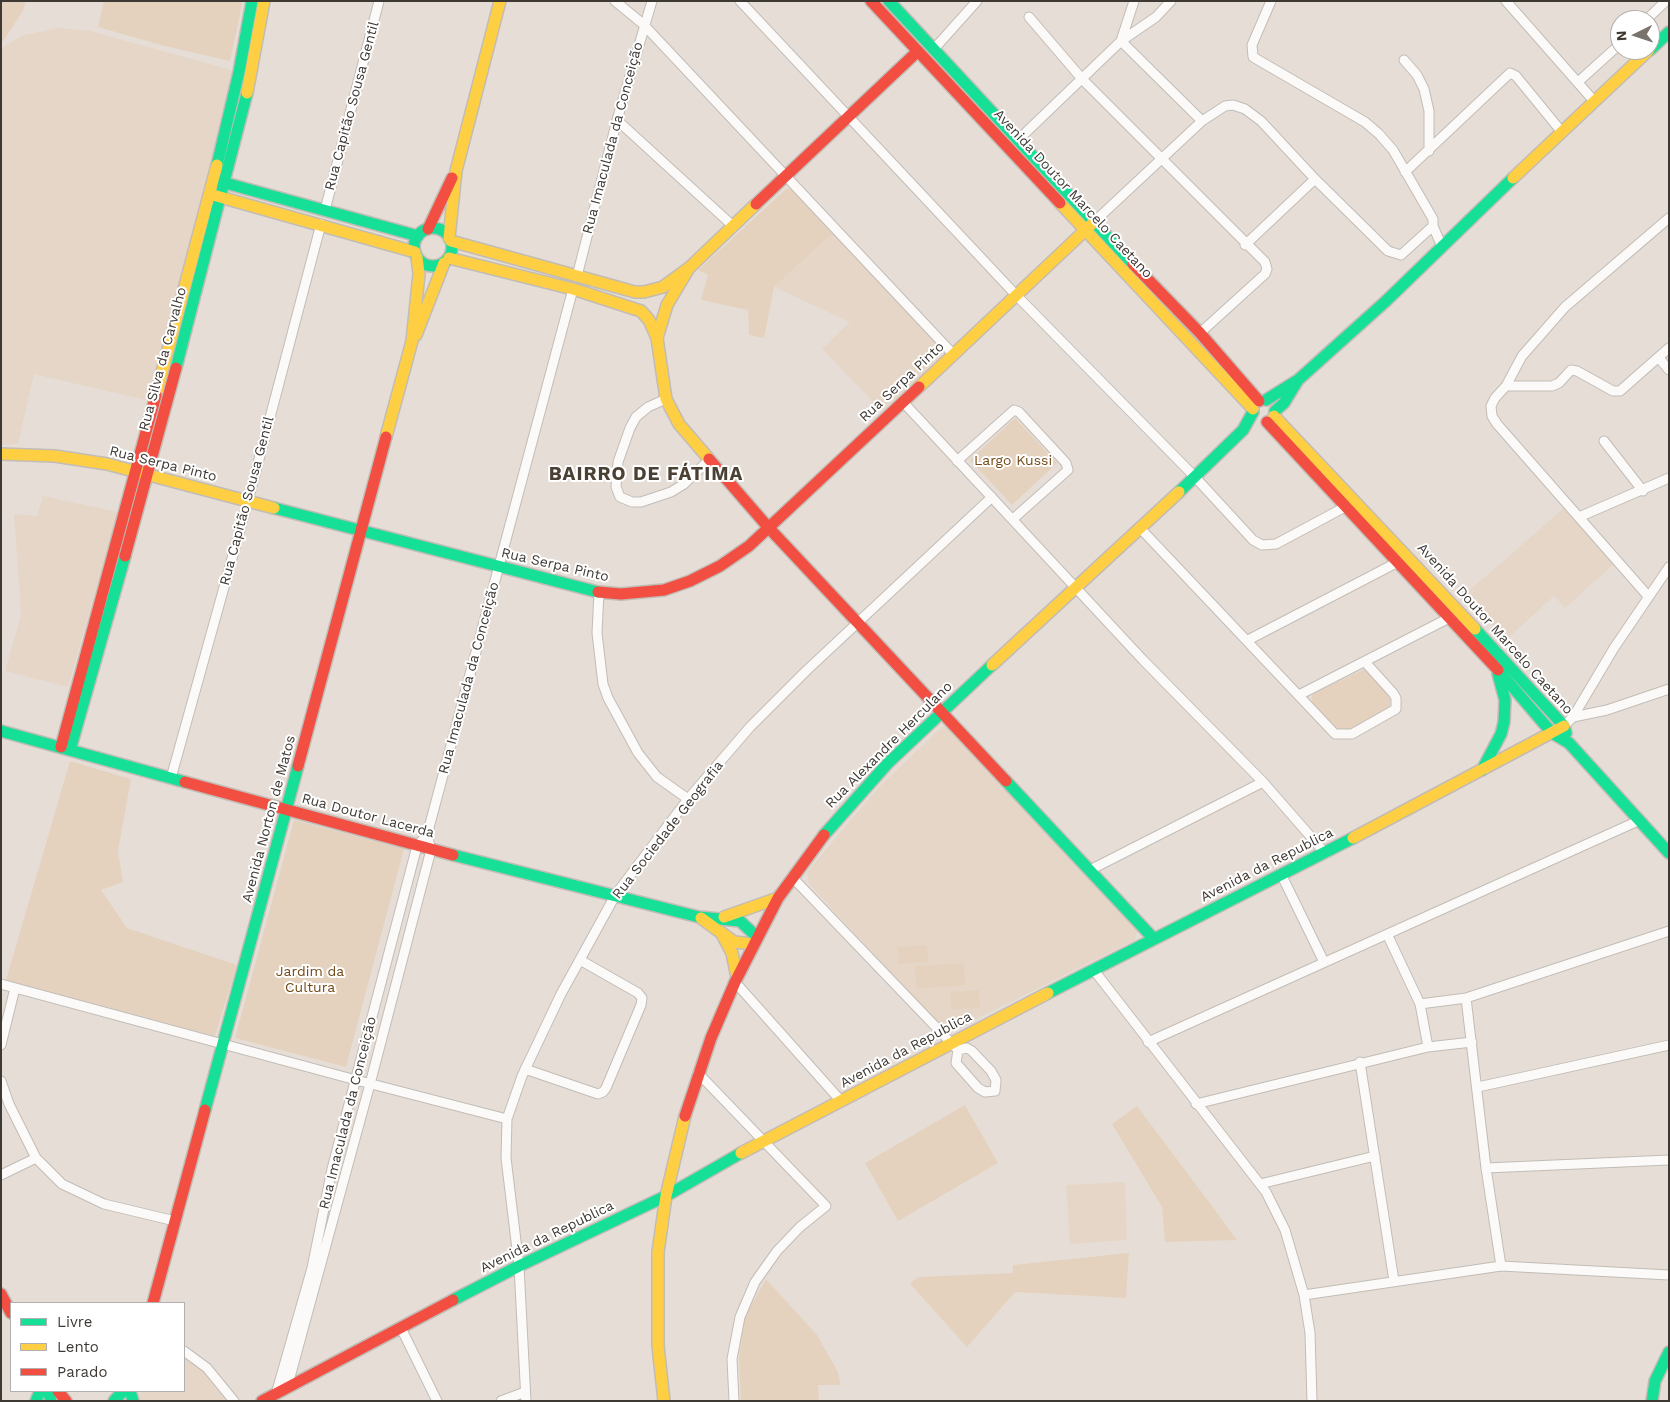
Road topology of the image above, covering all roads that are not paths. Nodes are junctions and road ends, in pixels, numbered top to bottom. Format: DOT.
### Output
graph roads {
  1 [pos="252,1"];
  2 [pos="264,1"];
  3 [pos="379,1"];
  4 [pos="500,1"];
  5 [pos="615,1"];
  6 [pos="652,1"];
  7 [pos="740,1"];
  8 [pos="871,1"];
  9 [pos="889,1"];
  10 [pos="977,1"];
  11 [pos="1134,1"];
  12 [pos="1171,1"];
  13 [pos="1271,1"];
  14 [pos="1506,1"];
  15 [pos="1666,1"];
  16 [pos="1657,10"];
  17 [pos="1029,17"];
  18 [pos="644,24"];
  19 [pos="253,31"];
  20 [pos="1121,41"];
  21 [pos="934,49"];
  22 [pos="918,51"];
  23 [pos="1610,53"];
  24 [pos="1404,60"];
  25 [pos="1639,60"];
  26 [pos="1083,80"];
  27 [pos="1578,82"];
  28 [pos="1594,101"];
  29 [pos="848,118"];
  30 [pos="617,120"];
  31 [pos="1202,120"];
  32 [pos="1560,131"];
  33 [pos="1018,140"];
  34 [pos="1428,151"];
  35 [pos="1160,158"];
  36 [pos="456,171"];
  37 [pos="1405,172"];
  38 [pos="786,176"];
  39 [pos="1315,179"];
  40 [pos="219,181"];
  41 [pos="215,196"];
  42 [pos="325,210"];
  43 [pos="1669,218"];
  44 [pos="1095,221"];
  45 [pos="321,224"];
  46 [pos="733,226"];
  47 [pos="1433,226"];
  48 [pos="1086,230"];
  49 [pos="423,233"];
  50 [pos="450,240"];
  51 [pos="1245,245"];
  52 [pos="1442,247"];
  53 [pos="416,255"];
  54 [pos="447,260"];
  55 [pos="689,268"];
  56 [pos="577,276"];
  57 [pos="573,290"];
  58 [pos="1016,295"];
  59 [pos="1200,333"];
  60 [pos="657,338"];
  61 [pos="412,342"];
  62 [pos="1669,348"];
  63 [pos="953,354"];
  64 [pos="1659,358"];
  65 [pos="1669,370"];
  66 [pos="1298,380"];
  67 [pos="1506,386"];
  68 [pos="666,400"];
  69 [pos="903,402"];
  70 [pos="1258,405"];
  71 [pos="1270,418"];
  72 [pos="1242,430"];
  73 [pos="1604,442"];
  74 [pos="1,454"];
  75 [pos="709,460"];
  76 [pos="957,461"];
  77 [pos="142,474"];
  78 [pos="1195,477"];
  79 [pos="1669,478"];
  80 [pos="1643,491"];
  81 [pos="992,497"];
  82 [pos="248,501"];
  83 [pos="1345,507"];
  84 [pos="1580,517"];
  85 [pos="1013,519"];
  86 [pos="768,527"];
  87 [pos="1140,528"];
  88 [pos="360,532"];
  89 [pos="1398,562"];
  90 [pos="1669,567"];
  91 [pos="499,568"];
  92 [pos="1074,587"];
  93 [pos="598,592"];
  94 [pos="1648,596"];
  95 [pos="1449,618"];
  96 [pos="858,623"];
  97 [pos="1248,640"];
  98 [pos="1366,662"];
  99 [pos="1496,667"];
  100 [pos="1669,690"];
  101 [pos="1299,695"];
  102 [pos="941,713"];
  103 [pos="1573,717"];
  104 [pos="1564,726"];
  105 [pos="1,730"];
  106 [pos="1552,733"];
  107 [pos="1569,742"];
  108 [pos="66,748"];
  109 [pos="1482,771"];
  110 [pos="171,778"];
  111 [pos="1263,782"];
  112 [pos="688,799"];
  113 [pos="287,810"];
  114 [pos="1638,821"];
  115 [pos="427,835"];
  116 [pos="417,846"];
  117 [pos="431,850"];
  118 [pos="1325,853"];
  119 [pos="1669,853"];
  120 [pos="1090,870"];
  121 [pos="792,876"];
  122 [pos="1282,876"];
  123 [pos="616,894"];
  124 [pos="778,898"];
  125 [pos="718,924"];
  126 [pos="395,929"];
  127 [pos="1669,931"];
  128 [pos="409,933"];
  129 [pos="1388,936"];
  130 [pos="1153,938"];
  131 [pos="756,940"];
  132 [pos="580,960"];
  133 [pos="1324,962"];
  134 [pos="1093,969"];
  135 [pos="736,980"];
  136 [pos="1,984"];
  137 [pos="15,988"];
  138 [pos="1466,998"];
  139 [pos="1420,1004"];
  140 [pos="372,1014"];
  141 [pos="387,1018"];
  142 [pos="1148,1042"];
  143 [pos="1472,1042"];
  144 [pos="223,1044"];
  145 [pos="1,1045"];
  146 [pos="1669,1045"];
  147 [pos="955,1046"];
  148 [pos="1428,1047"];
  149 [pos="1360,1062"];
  150 [pos="525,1069"];
  151 [pos="698,1073"];
  152 [pos="356,1080"];
  153 [pos="1,1081"];
  154 [pos="370,1084"];
  155 [pos="1478,1087"];
  156 [pos="841,1101"];
  157 [pos="1196,1104"];
  158 [pos="5,1106"];
  159 [pos="507,1119"];
  160 [pos="762,1141"];
  161 [pos="1375,1156"];
  162 [pos="36,1158"];
  163 [pos="1669,1160"];
  164 [pos="1486,1168"];
  165 [pos="332,1169"];
  166 [pos="345,1172"];
  167 [pos="1,1175"];
  168 [pos="1260,1184"];
  169 [pos="666,1196"];
  170 [pos="175,1221"];
  171 [pos="518,1266"];
  172 [pos="1501,1266"];
  173 [pos="1669,1275"];
  174 [pos="1394,1281"];
  175 [pos="1,1294"];
  176 [pos="1304,1295"];
  177 [pos="152,1302"];
  178 [pos="10,1311"];
  179 [pos="401,1328"];
  180 [pos="185,1352"];
  181 [pos="1669,1352"];
  182 [pos="282,1391"];
  183 [pos="526,1396"];
  184 [pos="234,1401"];
  185 [pos="262,1401"];
  186 [pos="437,1401"];
  187 [pos="501,1401"];
  188 [pos="664,1401"];
  189 [pos="734,1401"];
  190 [pos="1312,1401"];
  191 [pos="1652,1401"];
  1 -- 19 [label="street, Rua Silva da Carvalho"];
  2 -- 19 [label="street, Rua Silva da Carvalho"];
  3 -- 42 [label="street, Rua Capitão Sousa Gentil"];
  4 -- 36 [label="street"];
  5 -- 18 [label="street"];
  6 -- 18 [label="street, Rua Imaculada da Conceição"];
  7 -- 29 [label="street"];
  8 -- 22 [label="street, Avenida Doutor Marcelo Caetano"];
  9 -- 21 [label="street, Avenida Doutor Marcelo Caetano"];
  10 -- 21 [label="street"];
  11 -- 20 [label="street"];
  12 -- 20 [label="street"];
  13 -- 37 [label="street"];
  14 -- 27 [label="street"];
  15 -- 16 [label="street"];
  17 -- 26 [label="street"];
  18 -- 30 [label="street, Rua Imaculada da Conceição"];
  18 -- 38 [label="street"];
  19 -- 40 [label="street, Rua Silva da Carvalho"];
  20 -- 26 [label="street"];
  20 -- 31 [label="street"];
  21 -- 33 [label="street, Avenida Doutor Marcelo Caetano"];
  22 -- 29 [label="street"];
  22 -- 48 [label="street, Avenida Doutor Marcelo Caetano"];
  23 -- 27 [label="street"];
  24 -- 34 [label="street"];
  25 -- 28 [label="street"];
  26 -- 33 [label="street"];
  26 -- 35 [label="street"];
  27 -- 28 [label="street"];
  28 -- 32 [label="street"];
  29 -- 38 [label="street"];
  29 -- 58 [label="street"];
  30 -- 46 [label="street"];
  30 -- 56 [label="street, Rua Imaculada da Conceição"];
  31 -- 35 [label="street"];
  31 -- 39 [label="street"];
  32 -- 34 [label="street"];
  32 -- 52 [label="street"];
  33 -- 44 [label="street, Avenida Doutor Marcelo Caetano"];
  34 -- 37 [label="street"];
  35 -- 44 [label="street"];
  35 -- 51 [label="street"];
  36 -- 49 [label="street"];
  36 -- 50 [label="street"];
  37 -- 47 [label="street"];
  38 -- 46 [label="street"];
  38 -- 63 [label="street"];
  39 -- 47 [label="street"];
  39 -- 51 [label="street"];
  40 -- 41 [label="street, Rua Silva da Carvalho"];
  40 -- 42 [label="street"];
  41 -- 45 [label="street"];
  41 -- 77 [label="street, Rua Silva da Carvalho"];
  42 -- 49 [label="street"];
  43 -- 67 [label="street"];
  44 -- 48 [label="street, Rua Serpa Pinto"];
  44 -- 59 [label="street, Avenida Doutor Marcelo Caetano"];
  45 -- 53 [label="street"];
  45 -- 82 [label="street, Rua Capitão Sousa Gentil"];
  46 -- 55 [label="street"];
  47 -- 52 [label="street"];
  48 -- 58 [label="street, Rua Serpa Pinto"];
  48 -- 70 [label="street, Avenida Doutor Marcelo Caetano"];
  49 -- 50 [label="street"];
  49 -- 53 [label="street"];
  50 -- 54 [label="street"];
  50 -- 56 [label="street"];
  51 -- 59 [label="street"];
  52 -- 66 [label="street"];
  53 -- 54 [label="street"];
  53 -- 61 [label="street, Avenida Norton de Matos"];
  54 -- 57 [label="street"];
  54 -- 61 [label="street, Avenida Norton de Matos"];
  55 -- 56 [label="street"];
  55 -- 60 [label="street"];
  57 -- 60 [label="street"];
  57 -- 91 [label="street, Rua Imaculada da Conceição"];
  58 -- 63 [label="street, Rua Serpa Pinto"];
  58 -- 78 [label="street"];
  59 -- 70 [label="street, Avenida Doutor Marcelo Caetano"];
  60 -- 68 [label="street"];
  61 -- 88 [label="street, Avenida Norton de Matos"];
  62 -- 64 [label="street"];
  63 -- 69 [label="street, Rua Serpa Pinto"];
  64 -- 65 [label="street"];
  64 -- 67 [label="street"];
  66 -- 70 [label="street"];
  66 -- 71 [label="street"];
  67 -- 84 [label="street"];
  68 -- 75 [label="street"];
  68 -- 75 [label="street"];
  69 -- 76 [label="street"];
  69 -- 86 [label="street, Rua Serpa Pinto"];
  70 -- 71 [label="street, Avenida Doutor Marcelo Caetano"];
  70 -- 71 [label="street, Avenida Doutor Marcelo Caetano"];
  70 -- 72 [label="street, Rua Alexandre Herculano"];
  71 -- 72 [label="street, Rua Alexandre Herculano"];
  71 -- 83 [label="street, Avenida Doutor Marcelo Caetano"];
  71 -- 104 [label="street, Avenida Doutor Marcelo Caetano"];
  72 -- 78 [label="street, Rua Alexandre Herculano"];
  73 -- 80 [label="street"];
  74 -- 77 [label="street, Rua Serpa Pinto"];
  75 -- 86 [label="street"];
  76 -- 81 [label="street"];
  76 -- 85 [label="street"];
  77 -- 82 [label="street, Rua Serpa Pinto"];
  77 -- 108 [label="street, Rua Silva da Carvalho"];
  78 -- 83 [label="street"];
  78 -- 87 [label="street, Rua Alexandre Herculano"];
  79 -- 80 [label="street"];
  80 -- 84 [label="street"];
  81 -- 85 [label="street"];
  81 -- 96 [label="street, Rua Sociedade Geografia"];
  82 -- 88 [label="street, Rua Serpa Pinto"];
  82 -- 110 [label="street, Rua Capitão Sousa Gentil"];
  83 -- 89 [label="street, Avenida Doutor Marcelo Caetano"];
  84 -- 94 [label="street"];
  85 -- 92 [label="street"];
  86 -- 93 [label="street, Rua Serpa Pinto"];
  86 -- 96 [label="street"];
  87 -- 92 [label="street, Rua Alexandre Herculano"];
  87 -- 97 [label="street"];
  88 -- 91 [label="street, Rua Serpa Pinto"];
  88 -- 113 [label="street, Avenida Norton de Matos"];
  89 -- 95 [label="street, Avenida Doutor Marcelo Caetano"];
  89 -- 97 [label="street"];
  90 -- 94 [label="street"];
  91 -- 93 [label="street, Rua Serpa Pinto"];
  91 -- 115 [label="street, Rua Imaculada da Conceição"];
  92 -- 102 [label="street, Rua Alexandre Herculano"];
  92 -- 111 [label="street"];
  93 -- 112 [label="street"];
  94 -- 103 [label="street"];
  95 -- 98 [label="street"];
  95 -- 99 [label="street, Avenida Doutor Marcelo Caetano"];
  96 -- 102 [label="street"];
  96 -- 112 [label="street, Rua Sociedade Geografia"];
  97 -- 101 [label="street"];
  98 -- 101 [label="street"];
  98 -- 101 [label="street"];
  99 -- 106 [label="street, Avenida Doutor Marcelo Caetano"];
  99 -- 109 [label="street"];
  100 -- 103 [label="street"];
  102 -- 120 [label="street"];
  102 -- 121 [label="street, Rua Alexandre Herculano"];
  103 -- 104 [label="street"];
  104 -- 106 [label="street, Avenida da Republica"];
  104 -- 107 [label="street, Avenida Doutor Marcelo Caetano"];
  105 -- 108 [label="street, Rua Doutor Lacerda"];
  106 -- 107 [label="street, Avenida Doutor Marcelo Caetano"];
  106 -- 109 [label="street, Avenida da Republica"];
  107 -- 114 [label="street"];
  108 -- 110 [label="street, Rua Doutor Lacerda"];
  109 -- 118 [label="street, Avenida da Republica"];
  110 -- 113 [label="street, Rua Doutor Lacerda"];
  111 -- 118 [label="street"];
  111 -- 120 [label="street"];
  112 -- 123 [label="street, Rua Sociedade Geografia"];
  113 -- 116 [label="street, Rua Doutor Lacerda"];
  113 -- 144 [label="street, Avenida Norton de Matos"];
  114 -- 119 [label="street"];
  114 -- 129 [label="street"];
  115 -- 116 [label="street, Rua Imaculada da Conceição"];
  115 -- 117 [label="street, Rua Imaculada da Conceição"];
  116 -- 117 [label="street, Rua Doutor Lacerda"];
  116 -- 126 [label="street, Rua Imaculada da Conceição"];
  117 -- 123 [label="street, Rua Doutor Lacerda"];
  117 -- 128 [label="street, Rua Imaculada da Conceição"];
  118 -- 122 [label="street, Avenida da Republica"];
  120 -- 130 [label="street"];
  121 -- 124 [label="street, Rua Alexandre Herculano"];
  121 -- 147 [label="street"];
  122 -- 130 [label="street, Avenida da Republica"];
  122 -- 133 [label="street"];
  123 -- 125 [label="street, Rua Doutor Lacerda"];
  123 -- 132 [label="street, Rua Sociedade Geografia"];
  124 -- 125 [label="street"];
  124 -- 131 [label="street, Rua Alexandre Herculano"];
  125 -- 131 [label="street, Rua Doutor Lacerda"];
  125 -- 131 [label="street, Rua Doutor Lacerda"];
  125 -- 135 [label="street"];
  126 -- 128 [label="street"];
  126 -- 140 [label="street, Rua Imaculada da Conceição"];
  127 -- 138 [label="street"];
  128 -- 141 [label="street, Rua Imaculada da Conceição"];
  129 -- 133 [label="street"];
  129 -- 139 [label="street"];
  130 -- 134 [label="street, Avenida da Republica"];
  131 -- 135 [label="street, Rua Alexandre Herculano"];
  132 -- 150 [label="street, Rua Sociedade Geografia"];
  132 -- 150 [label="street"];
  133 -- 142 [label="street"];
  134 -- 142 [label="street"];
  134 -- 147 [label="street, Avenida da Republica"];
  135 -- 151 [label="street, Rua Alexandre Herculano"];
  135 -- 156 [label="street"];
  136 -- 137 [label="street"];
  137 -- 144 [label="street"];
  137 -- 145 [label="street"];
  138 -- 139 [label="street"];
  138 -- 143 [label="street"];
  139 -- 148 [label="street"];
  140 -- 141 [label="street"];
  140 -- 152 [label="street, Rua Imaculada da Conceição"];
  141 -- 154 [label="street, Rua Imaculada da Conceição"];
  142 -- 157 [label="street"];
  143 -- 148 [label="street"];
  143 -- 155 [label="street"];
  144 -- 152 [label="street"];
  144 -- 170 [label="street, Avenida Norton de Matos"];
  146 -- 155 [label="street"];
  147 -- 147 [label="street"];
  147 -- 156 [label="street, Avenida da Republica"];
  148 -- 149 [label="street"];
  149 -- 157 [label="street"];
  149 -- 161 [label="street"];
  150 -- 159 [label="street, Rua Sociedade Geografia"];
  151 -- 160 [label="street"];
  151 -- 169 [label="street, Rua Alexandre Herculano"];
  152 -- 154 [label="street"];
  152 -- 165 [label="street, Rua Imaculada da Conceição"];
  153 -- 158 [label="street"];
  154 -- 159 [label="street"];
  154 -- 166 [label="street, Rua Imaculada da Conceição"];
  155 -- 164 [label="street"];
  156 -- 160 [label="street, Avenida da Republica"];
  157 -- 168 [label="street"];
  158 -- 162 [label="street"];
  159 -- 171 [label="street, Rua Sociedade Geografia"];
  160 -- 169 [label="street, Avenida da Republica"];
  160 -- 189 [label="street"];
  161 -- 168 [label="street"];
  161 -- 174 [label="street"];
  162 -- 167 [label="street"];
  162 -- 170 [label="street"];
  163 -- 164 [label="street"];
  164 -- 172 [label="street"];
  165 -- 166 [label="street"];
  165 -- 182 [label="street, Rua Imaculada da Conceição"];
  166 -- 182 [label="street, Rua Imaculada da Conceição"];
  168 -- 176 [label="street"];
  169 -- 171 [label="street, Avenida da Republica"];
  169 -- 188 [label="street, Rua Alexandre Herculano"];
  170 -- 177 [label="street, Avenida Norton de Matos"];
  171 -- 179 [label="street, Avenida da Republica"];
  171 -- 183 [label="street, Rua Sociedade Geografia"];
  172 -- 173 [label="street"];
  172 -- 174 [label="street"];
  174 -- 176 [label="street"];
  175 -- 178 [label="street"];
  176 -- 190 [label="street"];
  179 -- 182 [label="street, Avenida da Republica"];
  179 -- 186 [label="street"];
  180 -- 184 [label="street"];
  181 -- 191 [label="street"];
  182 -- 185 [label="street, Avenida da Republica"];
  183 -- 187 [label="street"];
}
